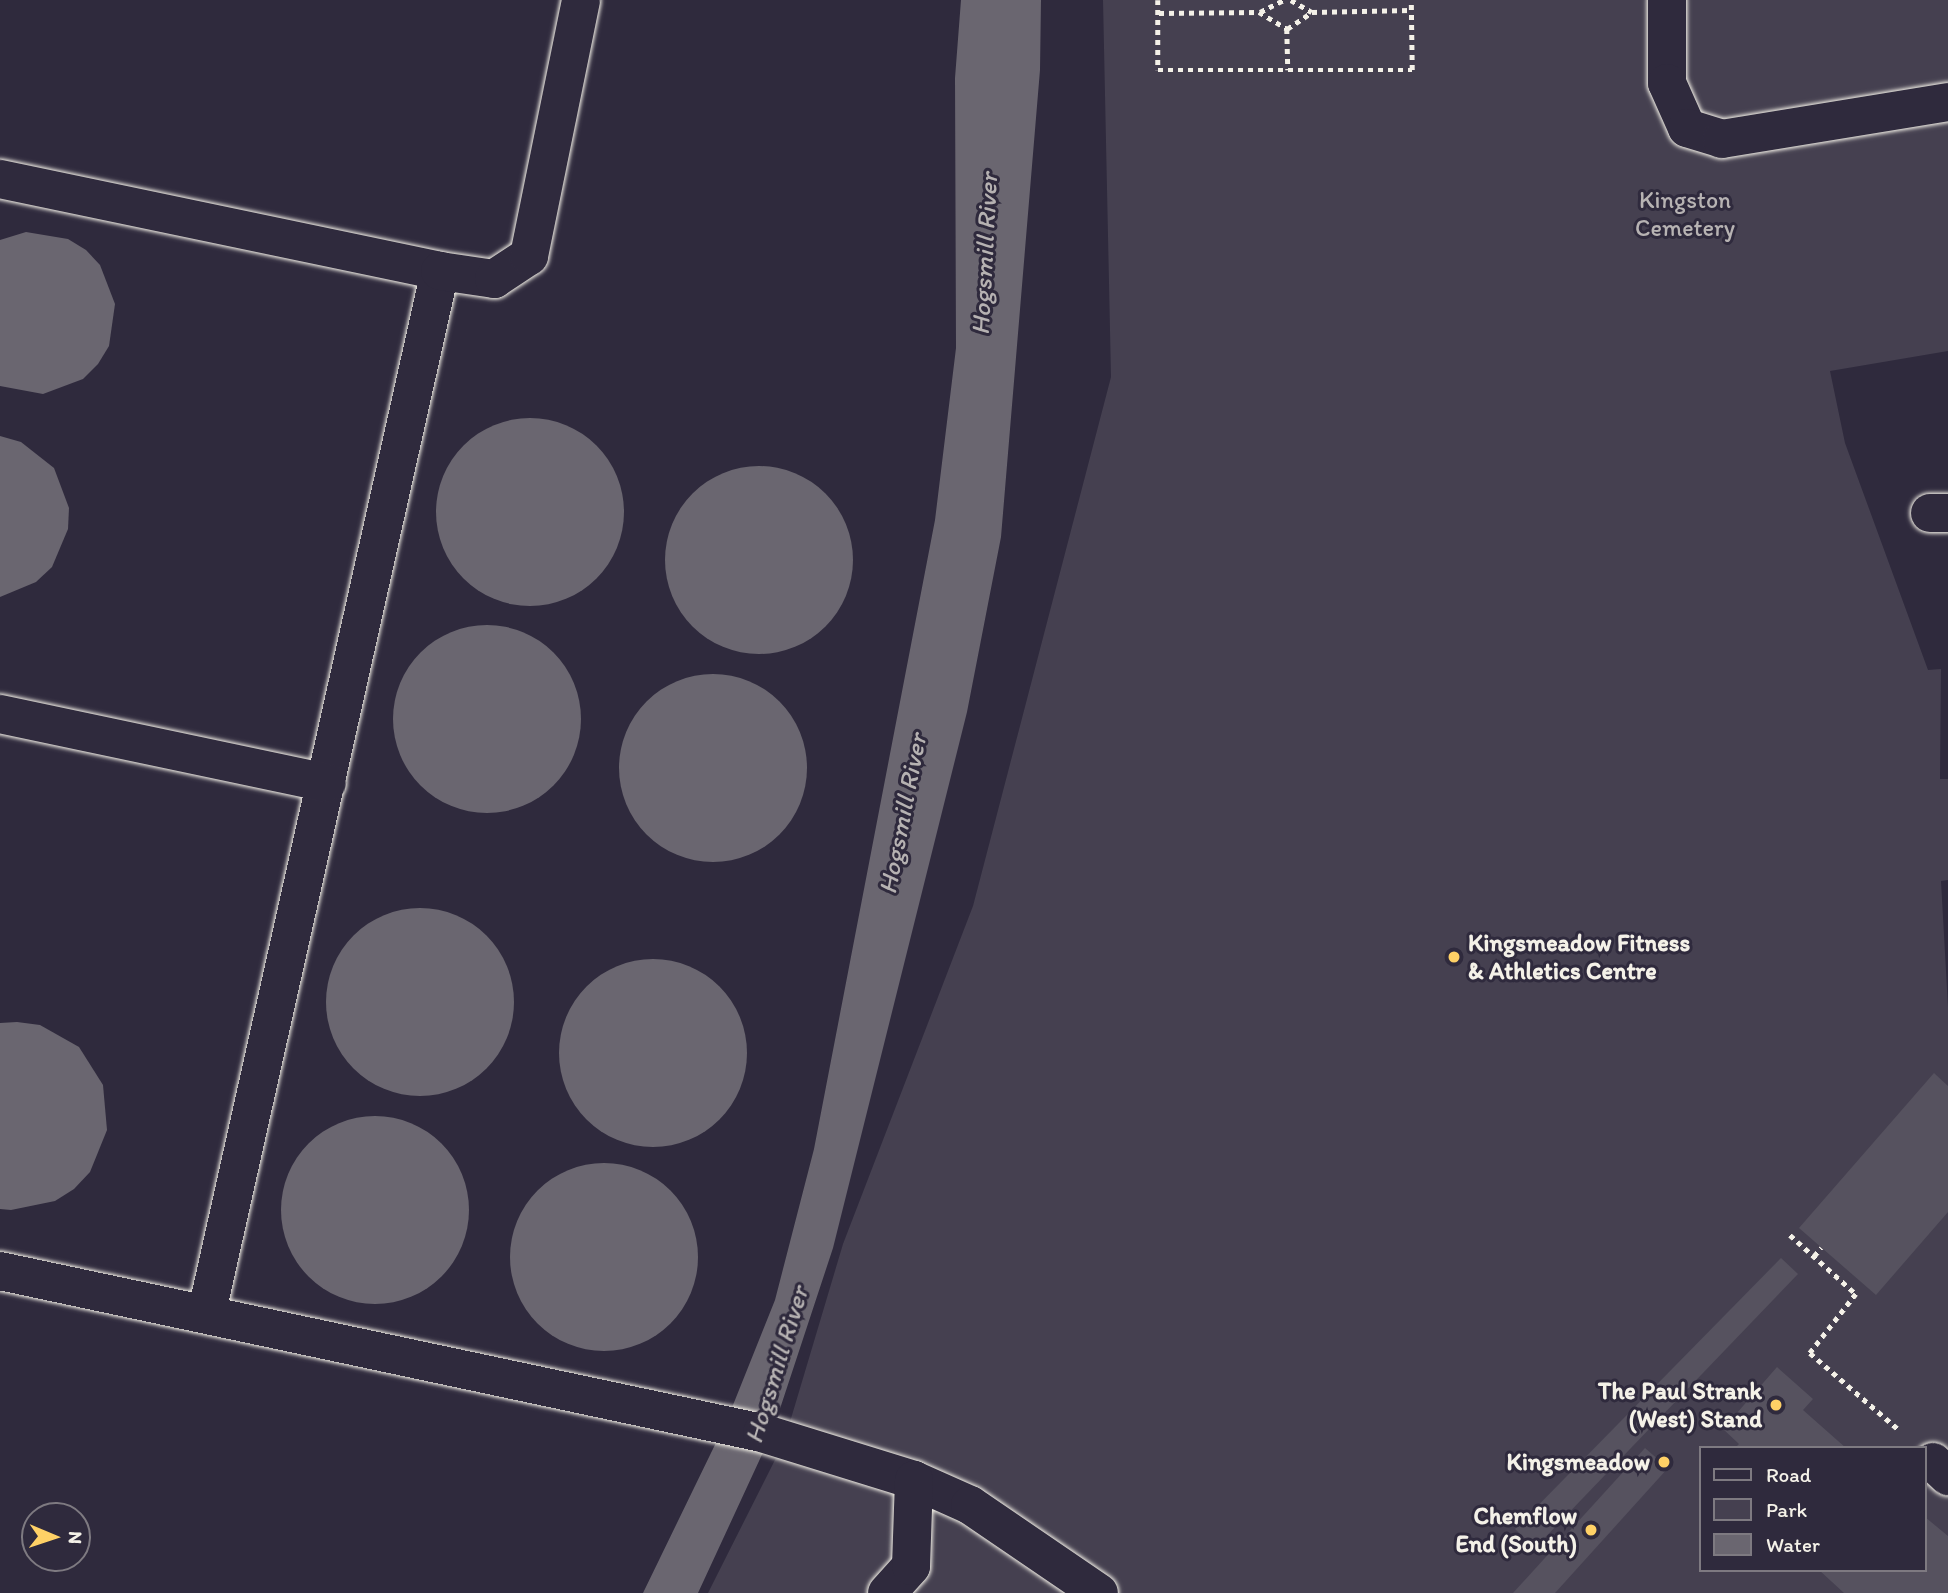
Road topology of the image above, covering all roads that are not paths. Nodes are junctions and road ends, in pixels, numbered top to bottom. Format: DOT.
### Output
graph roads {
  1 [pos="581,0"];
  2 [pos="1667,0"];
  3 [pos="1948,102"];
  4 [pos="0,179"];
  5 [pos="440,271"];
  6 [pos="0,714"];
  7 [pos="327,783"];
  8 [pos="0,1271"];
  9 [pos="207,1312"];
  10 [pos="914,1480"];
  11 [pos="887,1593"];
  12 [pos="1099,1593"];
  1 -- 5 [label="lane"];
  2 -- 3 [label="lane"];
  4 -- 5 [label="lane"];
  5 -- 7 [label="lane"];
  6 -- 7 [label="lane"];
  7 -- 9 [label="lane"];
  8 -- 9 [label="lane"];
  9 -- 10 [label="lane"];
  10 -- 11 [label="lane"];
  10 -- 12 [label="lane"];
}
